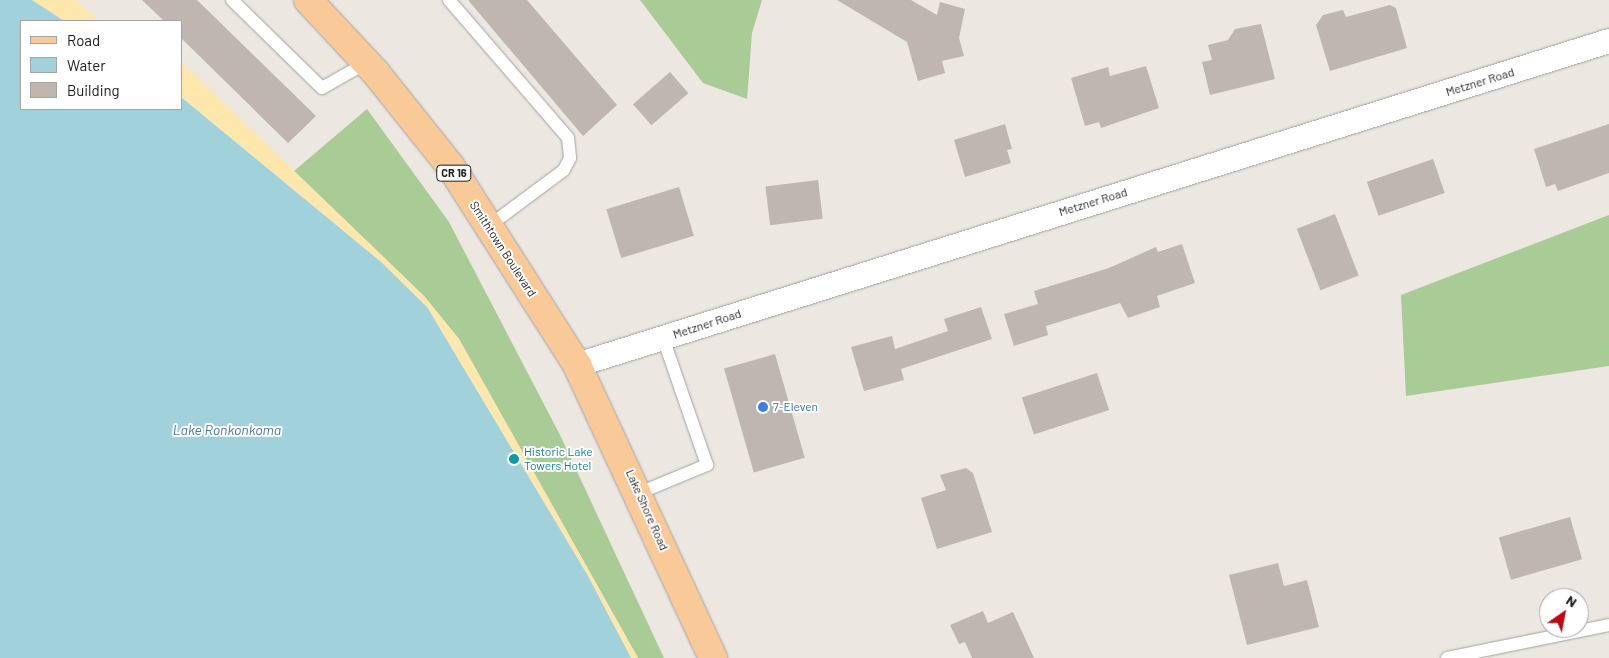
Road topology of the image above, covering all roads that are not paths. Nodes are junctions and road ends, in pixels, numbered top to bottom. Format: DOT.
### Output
graph roads {
  1 [pos="232,0"];
  2 [pos="308,0"];
  3 [pos="449,0"];
  4 [pos="1609,41"];
  5 [pos="366,63"];
  6 [pos="489,226"];
  7 [pos="663,338"];
  8 [pos="577,365"];
  9 [pos="639,493"];
  10 [pos="1609,625"];
  11 [pos="713,658"];
  12 [pos="1447,658"];
  1 -- 5 [label="lane"];
  2 -- 5 [label="main road, Smithtown Boulevard / CR 16"];
  3 -- 6 [label="lane"];
  4 -- 7 [label="street, Metzner Road"];
  5 -- 6 [label="main road, Smithtown Boulevard / CR 16"];
  6 -- 8 [label="main road, Smithtown Boulevard / CR 16"];
  7 -- 8 [label="street, Metzner Road"];
  7 -- 9 [label="lane"];
  8 -- 9 [label="main road, Lake Shore Road / CR 16"];
  9 -- 11 [label="main road, Lake Shore Road / CR 16"];
  10 -- 12 [label="lane"];
}
